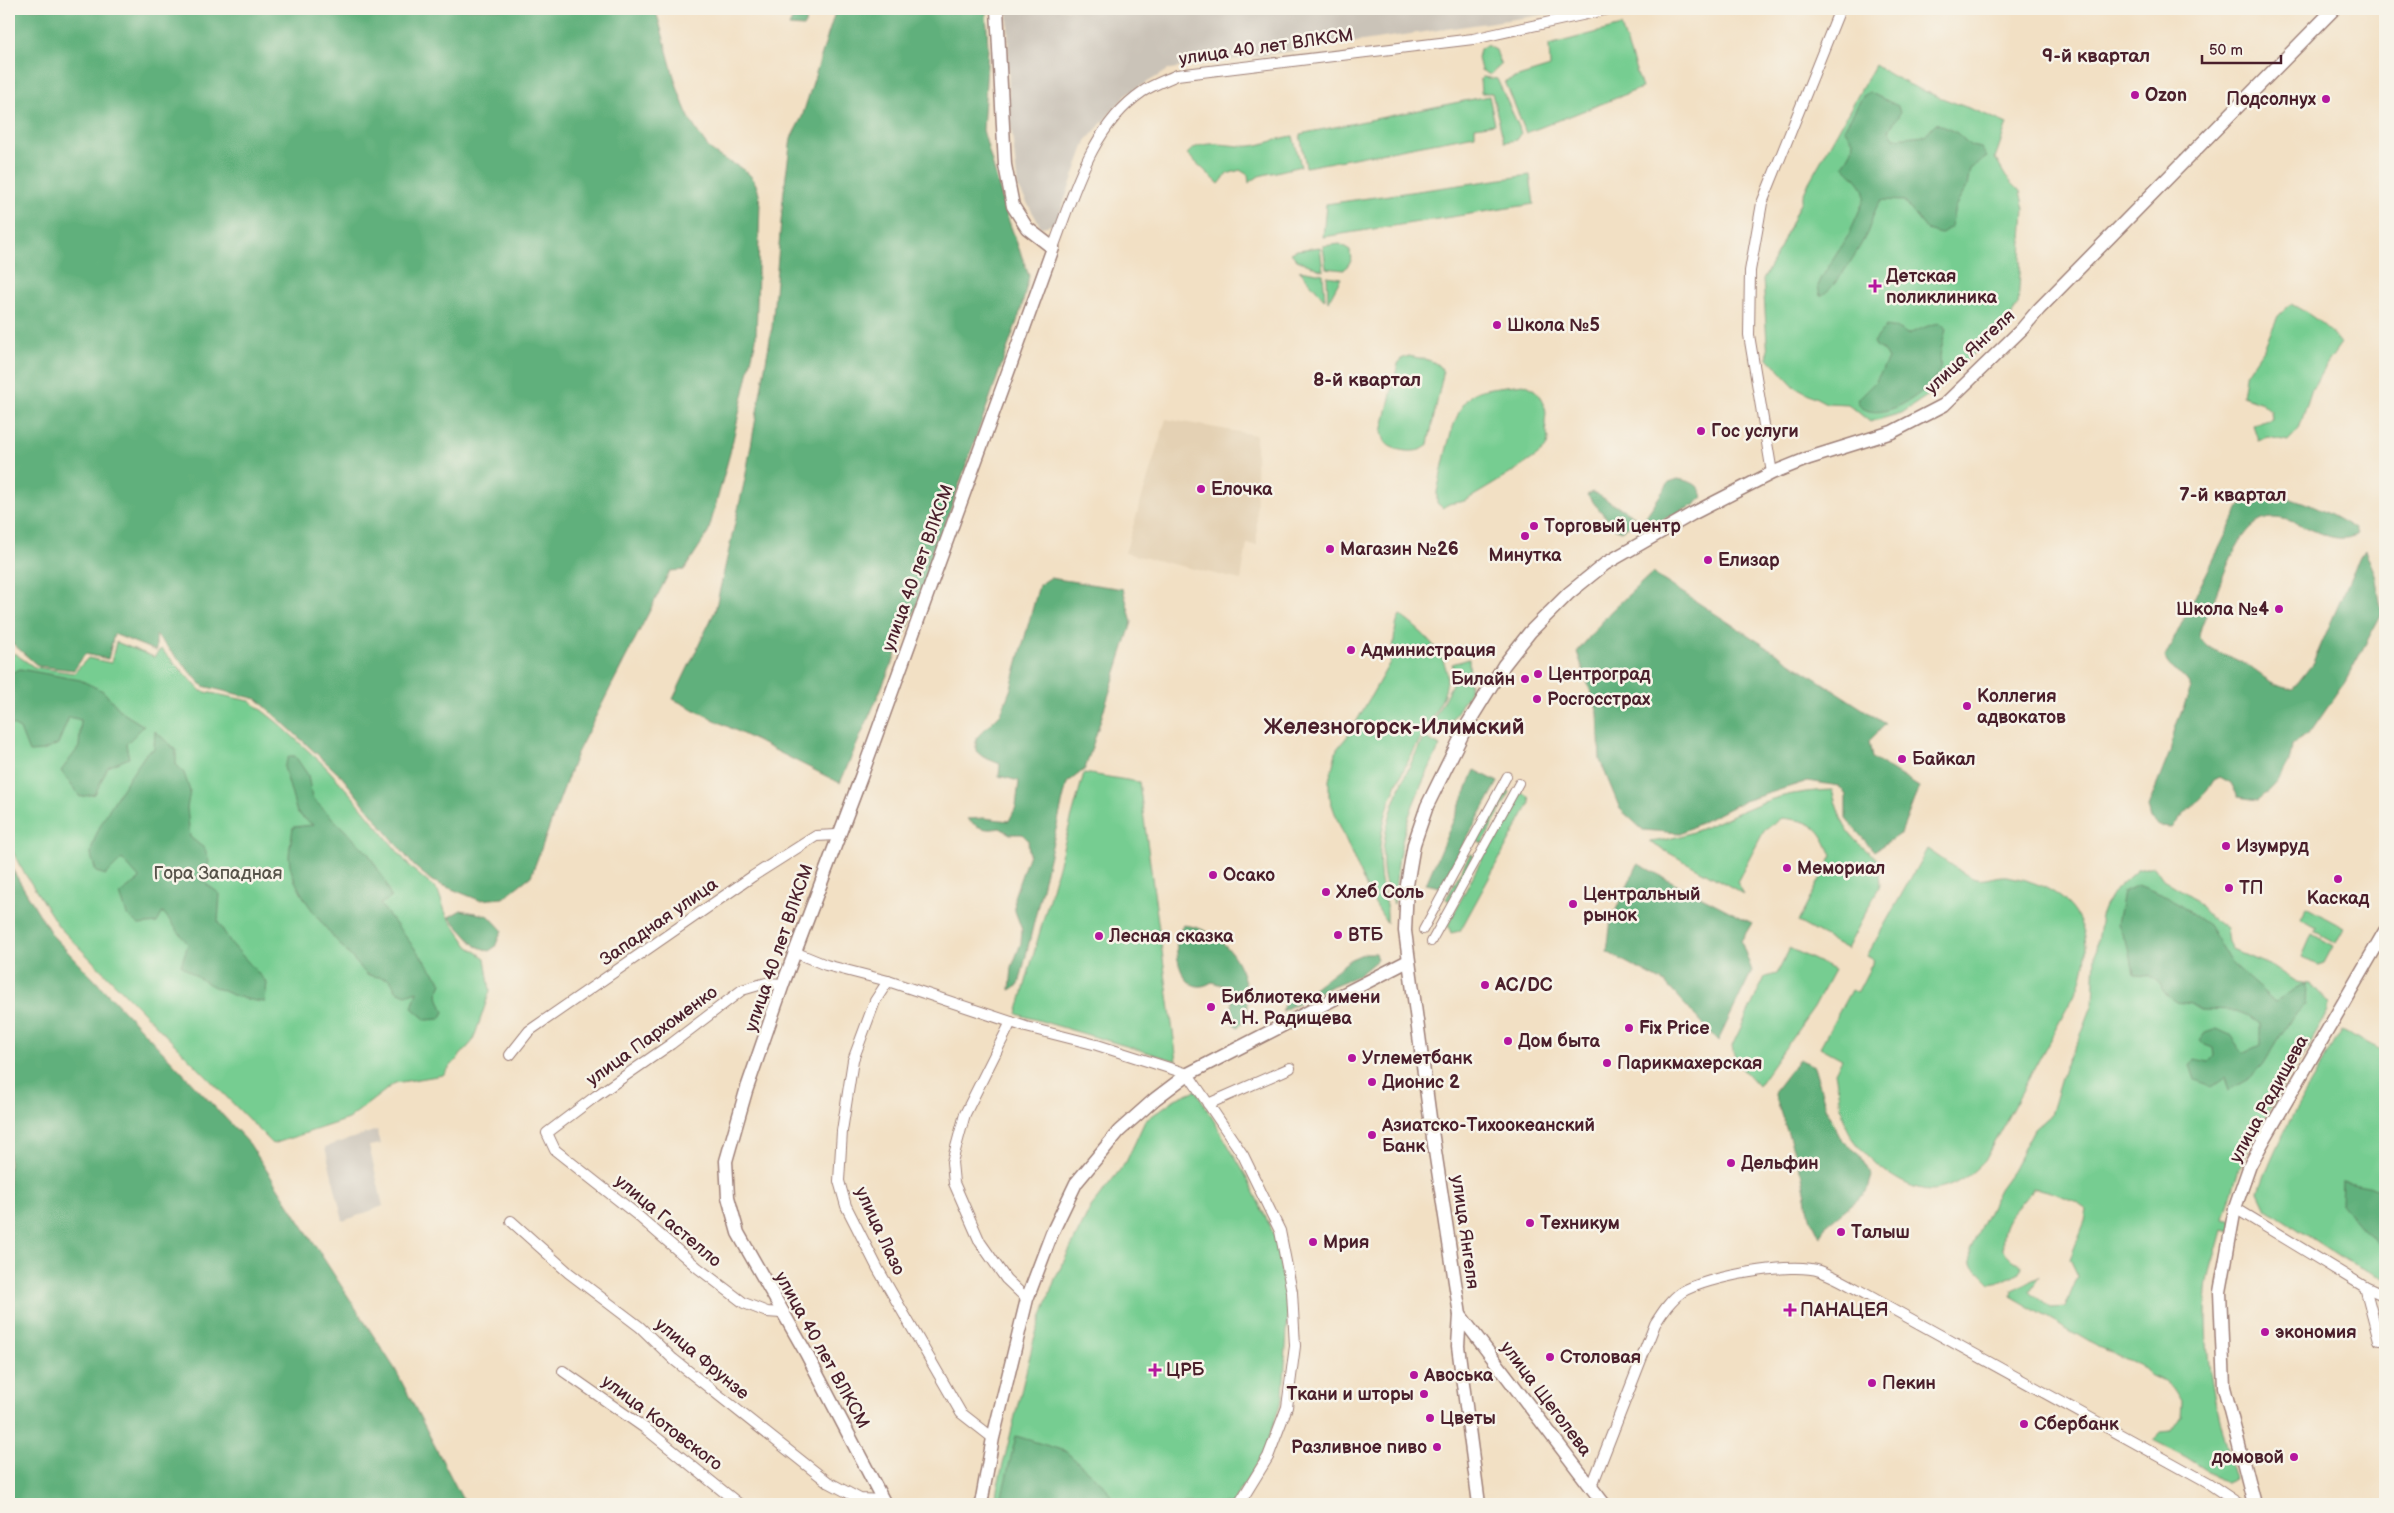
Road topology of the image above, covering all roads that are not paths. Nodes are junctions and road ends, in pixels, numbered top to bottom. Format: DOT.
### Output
graph roads {
  1 [pos="997,9"];
  2 [pos="1609,9"];
  3 [pos="1840,9"];
  4 [pos="2334,9"];
  5 [pos="1053,248"];
  6 [pos="1772,473"];
  7 [pos="1507,776"];
  8 [pos="1519,783"];
  9 [pos="837,835"];
  10 [pos="1423,930"];
  11 [pos="2385,931"];
  12 [pos="1431,942"];
  13 [pos="794,952"];
  14 [pos="1408,961"];
  15 [pos="888,981"];
  16 [pos="783,984"];
  17 [pos="1011,1022"];
  18 [pos="510,1055"];
  19 [pos="1290,1068"];
  20 [pos="1188,1074"];
  21 [pos="1208,1104"];
  22 [pos="547,1133"];
  23 [pos="2235,1208"];
  24 [pos="512,1221"];
  25 [pos="2364,1287"];
  26 [pos="2385,1296"];
  27 [pos="1027,1299"];
  28 [pos="781,1313"];
  29 [pos="1460,1315"];
  30 [pos="2379,1340"];
  31 [pos="563,1371"];
  32 [pos="993,1438"];
  33 [pos="1591,1488"];
  34 [pos="884,1502"];
  35 [pos="739,1504"];
  36 [pos="981,1504"];
  37 [pos="1240,1504"];
  38 [pos="1479,1504"];
  39 [pos="1604,1504"];
  40 [pos="2239,1504"];
  41 [pos="2254,1504"];
  1 -- 5 [label="street"];
  2 -- 5 [label="street, улица 40 лет ВЛКСМ"];
  3 -- 6 [label="street"];
  4 -- 6 [label="street, улица Янгеля"];
  5 -- 9 [label="street, улица 40 лет ВЛКСМ"];
  6 -- 14 [label="street, улица Янгеля"];
  7 -- 10 [label="street"];
  8 -- 12 [label="street"];
  9 -- 13 [label="street, улица 40 лет ВЛКСМ"];
  9 -- 18 [label="street, Западная улица"];
  11 -- 23 [label="street, улица Радищева"];
  13 -- 15 [label="street"];
  13 -- 16 [label="street, улица 40 лет ВЛКСМ"];
  14 -- 20 [label="street"];
  14 -- 29 [label="street, улица Янгеля"];
  15 -- 17 [label="street"];
  15 -- 32 [label="street, улица Лазо"];
  16 -- 22 [label="street, улица Пархоменко"];
  16 -- 28 [label="street, улица 40 лет ВЛКСМ"];
  17 -- 20 [label="street"];
  17 -- 27 [label="street"];
  19 -- 21 [label="street"];
  20 -- 21 [label="street"];
  20 -- 27 [label="street"];
  21 -- 37 [label="street"];
  22 -- 28 [label="street, улица Гастелло"];
  23 -- 25 [label="street"];
  23 -- 41 [label="street, улица Радищева"];
  24 -- 34 [label="street, улица Фрунзе"];
  25 -- 26 [label="street"];
  25 -- 30 [label="street"];
  27 -- 32 [label="street"];
  28 -- 34 [label="street, улица 40 лет ВЛКСМ"];
  29 -- 33 [label="street, улица Щеголева"];
  29 -- 38 [label="street, улица Янгеля"];
  31 -- 35 [label="street, улица Котовского"];
  32 -- 36 [label="street"];
  33 -- 39 [label="street, улица Щеголева"];
  33 -- 40 [label="street"];
}
